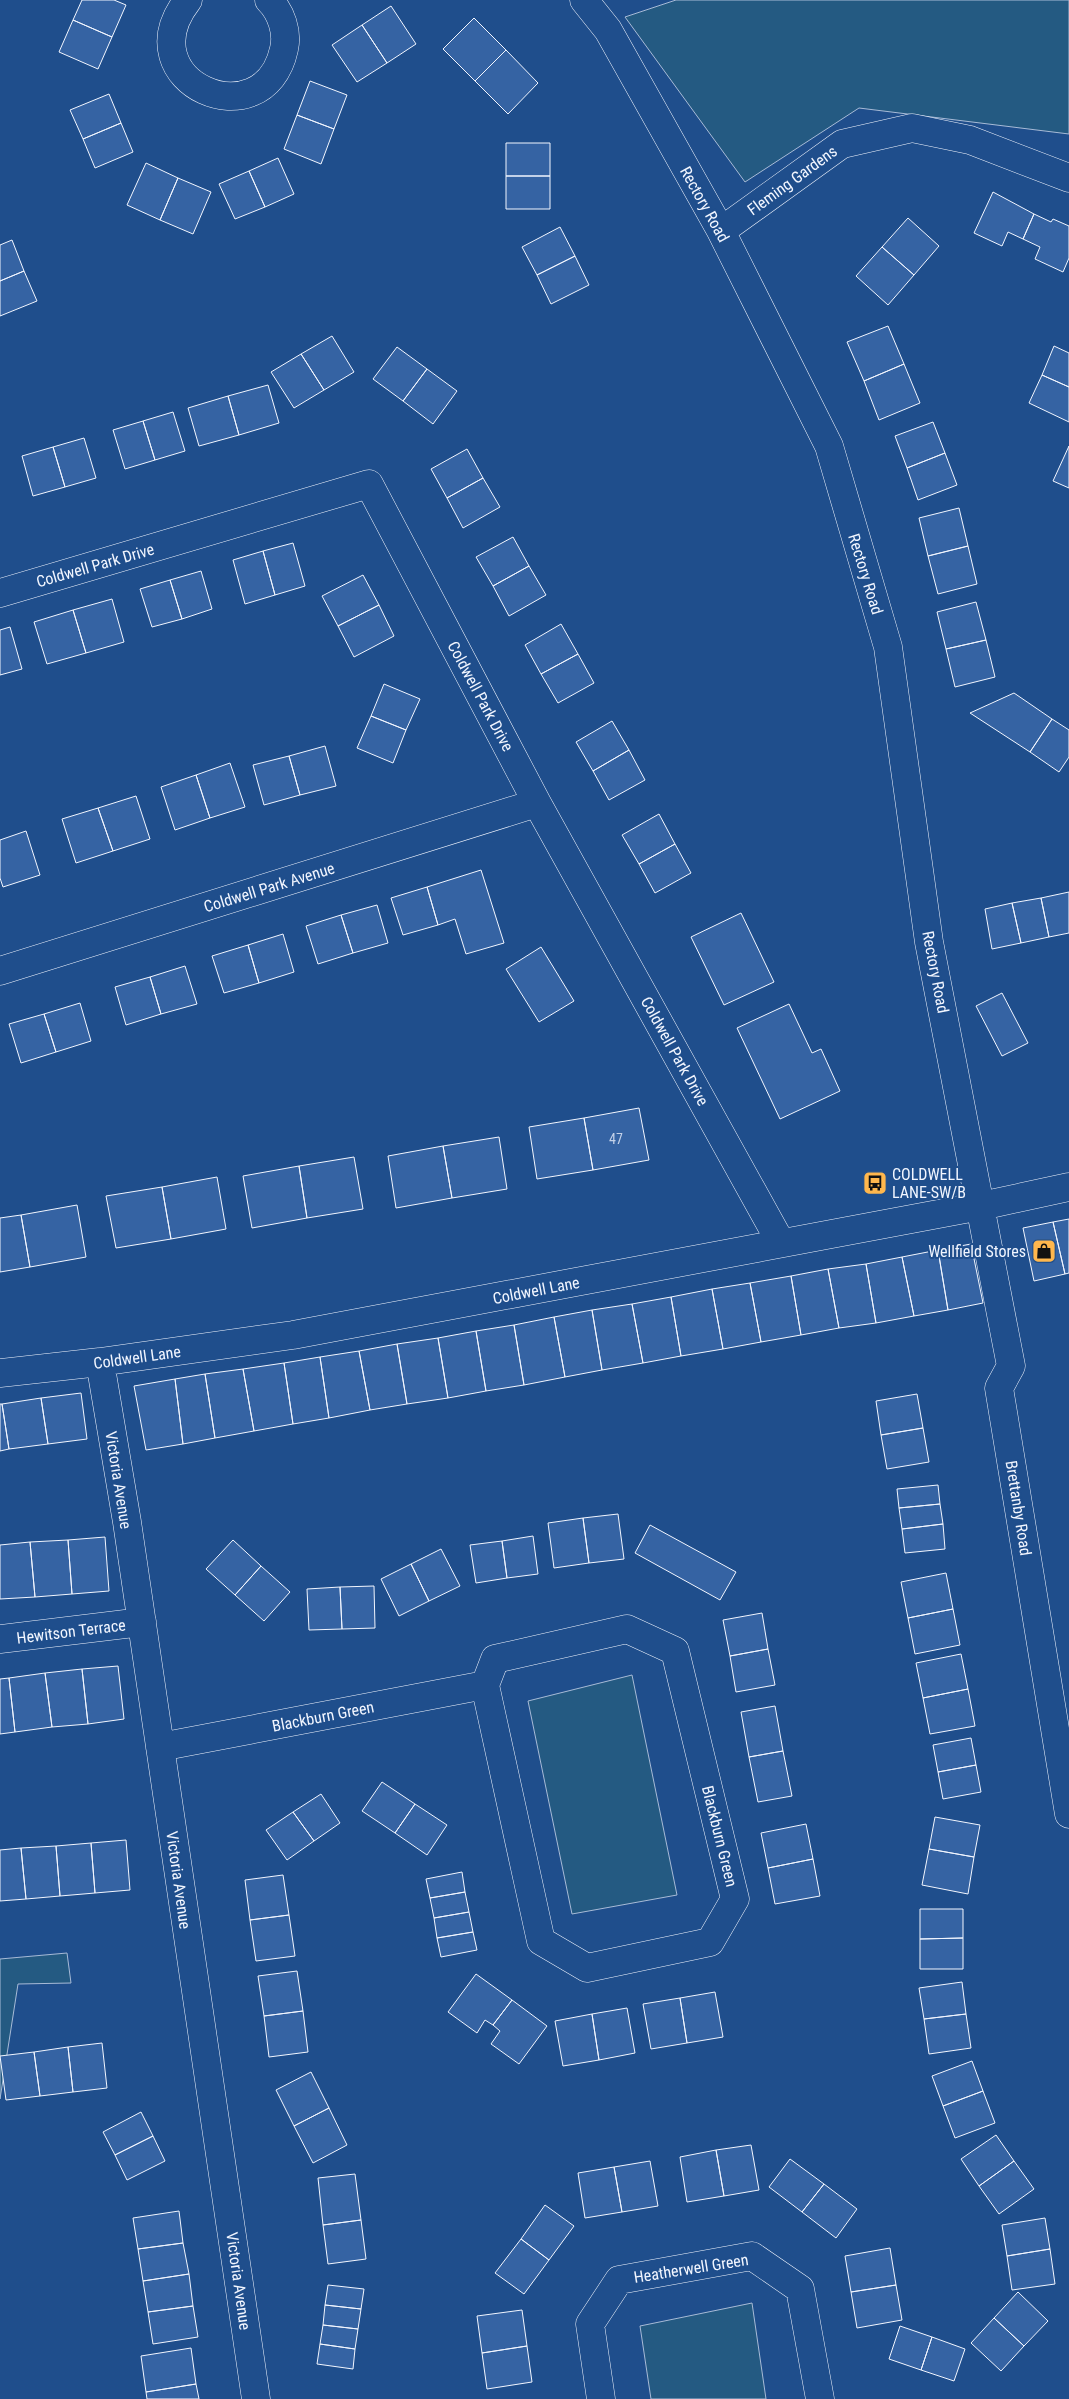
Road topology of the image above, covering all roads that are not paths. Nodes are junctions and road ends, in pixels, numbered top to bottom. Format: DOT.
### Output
graph roads {
  1 [pos="188,0"];
  2 [pos="269,0"];
  3 [pos="584,0"];
  4 [pos="1069,178"];
  5 [pos="721,232"];
  6 [pos="0,593"];
  7 [pos="537,802"];
  8 [pos="0,971"];
  9 [pos="1069,1187"];
  10 [pos="981,1206"];
  11 [pos="781,1243"];
  12 [pos="100,1362"];
  13 [pos="0,1373"];
  14 [pos="142,1622"];
  15 [pos="0,1640"];
  16 [pos="485,1684"];
  17 [pos="160,1747"];
  18 [pos="1069,1814"];
  19 [pos="256,2399"];
  20 [pos="601,2399"];
  21 [pos="820,2399"];
  1 -- 2 [label="street"];
  3 -- 5 [label="street, Rectory Road"];
  4 -- 5 [label="street, Fleming Gardens"];
  5 -- 10 [label="street, Rectory Road"];
  6 -- 7 [label="street, Coldwell Park Drive"];
  7 -- 8 [label="street, Coldwell Park Avenue"];
  7 -- 11 [label="street, Coldwell Park Drive"];
  9 -- 10 [label="street, Coldwell Lane"];
  10 -- 11 [label="street, Coldwell Lane"];
  10 -- 18 [label="street, Brettanby Road"];
  11 -- 12 [label="street, Coldwell Lane"];
  12 -- 13 [label="street, Coldwell Lane"];
  12 -- 14 [label="street, Victoria Avenue"];
  14 -- 15 [label="street, Hewitson Terrace"];
  14 -- 17 [label="street, Victoria Avenue"];
  16 -- 16 [label="street, Blackburn Green"];
  16 -- 17 [label="street, Blackburn Green"];
  17 -- 19 [label="street, Victoria Avenue"];
  20 -- 21 [label="street, Heatherwell Green"];
}
